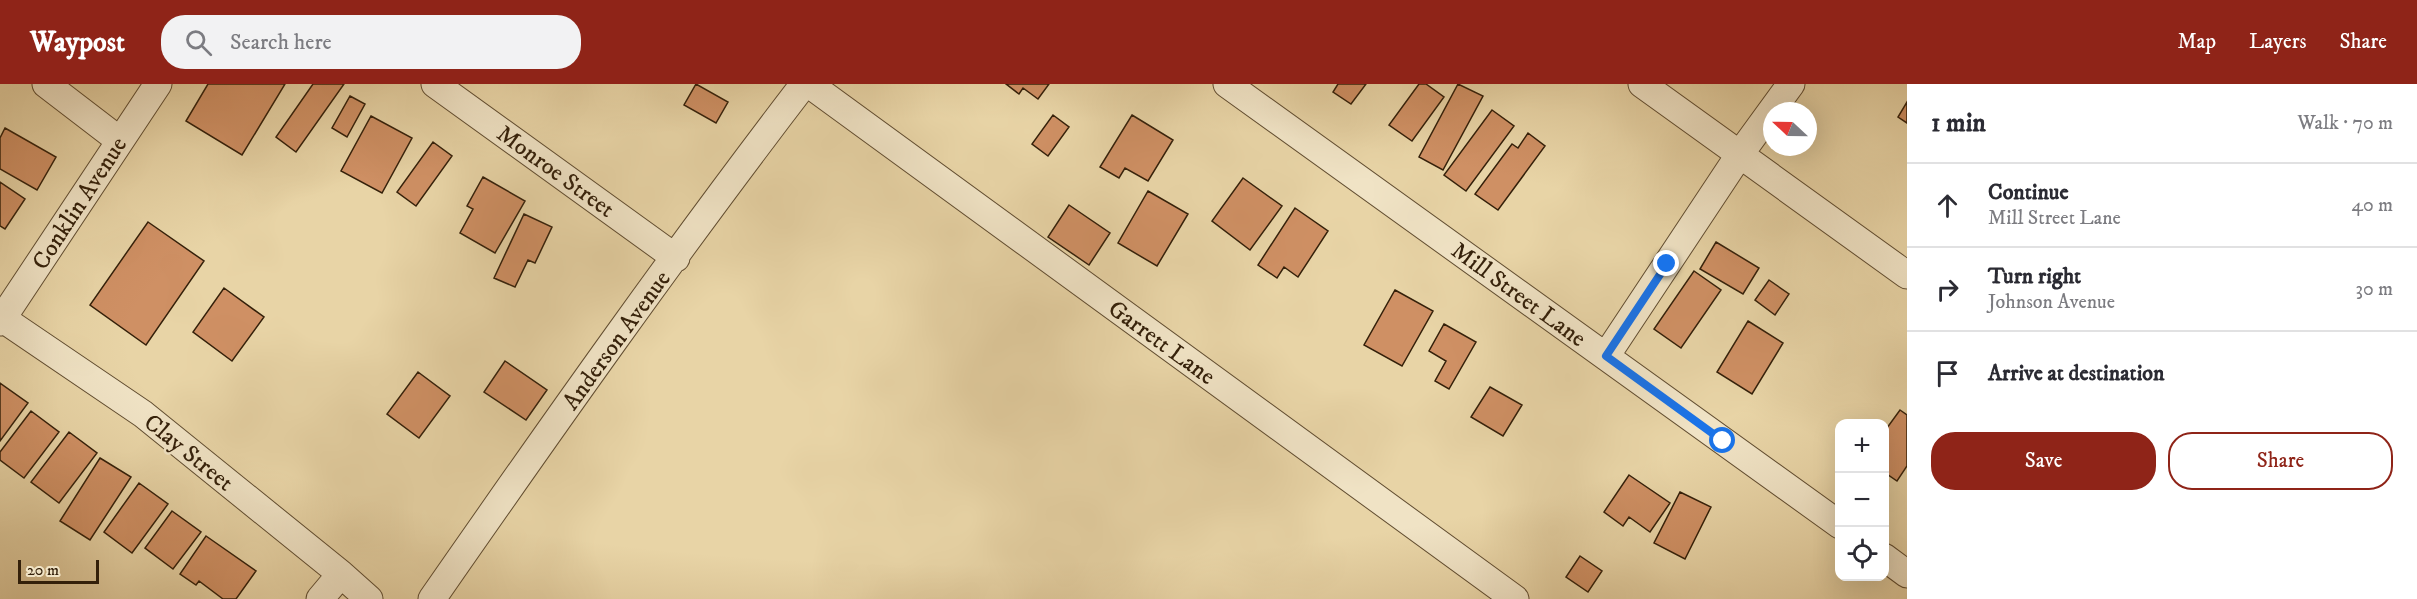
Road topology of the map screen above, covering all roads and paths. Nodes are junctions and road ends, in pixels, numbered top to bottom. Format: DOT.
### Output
graph roads {
  1 [pos="46,84"];
  2 [pos="158,84"];
  3 [pos="435,84"];
  4 [pos="807,84"];
  5 [pos="1227,84"];
  6 [pos="1642,84"];
  7 [pos="1791,84"];
  8 [pos="119,140"];
  9 [pos="1740,154"];
  10 [pos="676,258"];
  11 [pos="1907,275"];
  12 [pos="1,319"];
  13 [pos="1606,356"];
  14 [pos="1835,522"];
  15 [pos="1889,561"];
  16 [pos="341,574"];
  17 [pos="1907,574"];
  18 [pos="320,599"];
  19 [pos="369,599"];
  20 [pos="432,599"];
  21 [pos="1515,599"];
  1 -- 8 [label="street"];
  2 -- 8 [label="street, Conklin Avenue"];
  3 -- 10 [label="street, Monroe Street"];
  4 -- 10 [label="street, Anderson Avenue"];
  4 -- 21 [label="street, Garrett Lane"];
  5 -- 13 [label="street, Mill Street Lane"];
  6 -- 9 [label="street"];
  7 -- 9 [label="street"];
  8 -- 12 [label="street, Conklin Avenue"];
  9 -- 11 [label="street"];
  9 -- 13 [label="street"];
  10 -- 20 [label="street, Anderson Avenue"];
  12 -- 16 [label="street, Clay Street"];
  13 -- 14 [label="street, Mill Street Lane"];
  15 -- 17 [label="street"];
  16 -- 18 [label="street"];
  16 -- 19 [label="street, Clay Street"];
}
